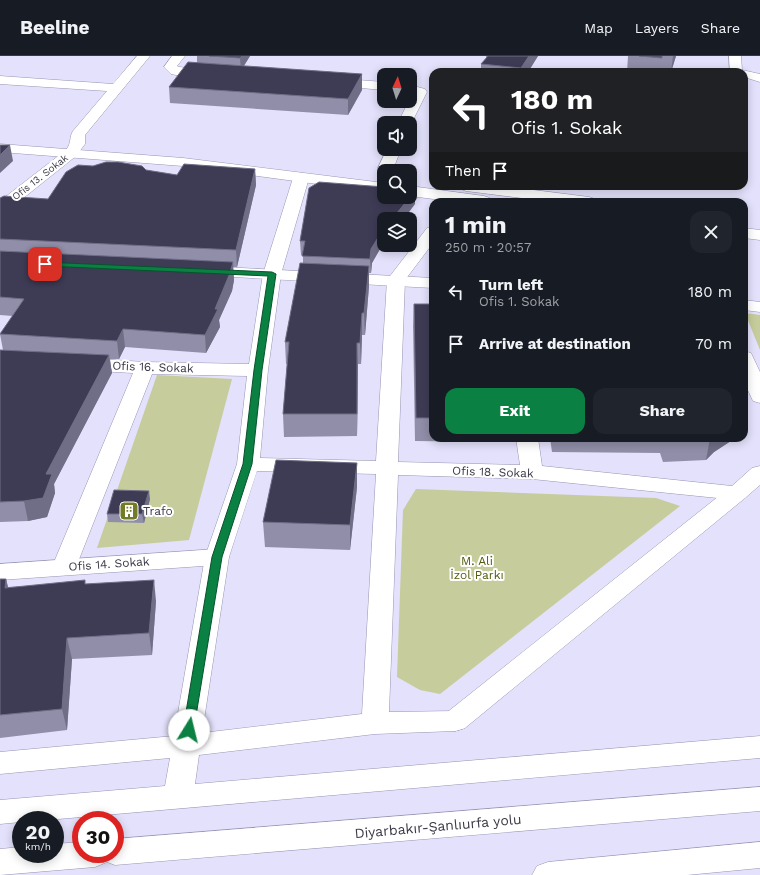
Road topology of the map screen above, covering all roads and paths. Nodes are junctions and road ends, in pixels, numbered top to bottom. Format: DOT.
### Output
graph roads {
  1 [pos="144,56"];
  2 [pos="179,56"];
  3 [pos="735,56"];
  4 [pos="739,68"];
  5 [pos="223,75"];
  6 [pos="748,75"];
  7 [pos="759,78"];
  8 [pos="0,80"];
  9 [pos="316,81"];
  10 [pos="377,85"];
  11 [pos="117,88"];
  12 [pos="421,90"];
  13 [pos="408,116"];
  14 [pos="0,138"];
  15 [pos="0,148"];
  16 [pos="75,149"];
  17 [pos="377,174"];
  18 [pos="302,178"];
  19 [pos="417,180"];
  20 [pos="429,181"];
  21 [pos="377,187"];
  22 [pos="417,192"];
  23 [pos="460,195"];
  24 [pos="475,198"];
  25 [pos="515,198"];
  26 [pos="0,209"];
  27 [pos="748,222"];
  28 [pos="760,224"];
  29 [pos="748,234"];
  30 [pos="760,235"];
  31 [pos="429,237"];
  32 [pos="187,270"];
  33 [pos="272,274"];
  34 [pos="396,280"];
  35 [pos="429,283"];
  36 [pos="748,306"];
  37 [pos="760,307"];
  38 [pos="61,363"];
  39 [pos="748,367"];
  40 [pos="144,368"];
  41 [pos="258,370"];
  42 [pos="760,397"];
  43 [pos="528,442"];
  44 [pos="248,464"];
  45 [pos="388,469"];
  46 [pos="532,472"];
  47 [pos="760,473"];
  48 [pos="737,493"];
  49 [pos="217,557"];
  50 [pos="64,567"];
  51 [pos="0,572"];
  52 [pos="375,723"];
  53 [pos="186,746"];
  54 [pos="760,747"];
  55 [pos="0,763"];
  56 [pos="178,796"];
  57 [pos="760,799"];
  58 [pos="0,812"];
  59 [pos="124,851"];
  60 [pos="760,855"];
  61 [pos="72,856"];
  62 [pos="0,862"];
  63 [pos="548,875"];
  1 -- 11 [label="main road"];
  2 -- 5 [label="main road"];
  3 -- 4 [label="main road"];
  6 -- 7 [label="main road"];
  8 -- 11 [label="main road"];
  9 -- 10 [label="main road"];
  11 -- 16 [label="main road"];
  12 -- 13 [label="main road"];
  14 -- 16 [label="main road"];
  15 -- 16 [label="main road"];
  16 -- 17 [label="main road"];
  16 -- 18 [label="main road"];
  16 -- 26 [label="main road, Ofis 13. Sokak"];
  18 -- 21 [label="main road"];
  18 -- 33 [label="main road"];
  19 -- 20 [label="main road"];
  22 -- 23 [label="main road"];
  23 -- 24 [label="main road"];
  23 -- 25 [label="main road"];
  27 -- 28 [label="main road"];
  29 -- 30 [label="main road"];
  31 -- 34 [label="main road"];
  32 -- 33 [label="main road"];
  33 -- 34 [label="main road"];
  33 -- 41 [label="main road"];
  34 -- 35 [label="main road"];
  34 -- 45 [label="main road"];
  36 -- 37 [label="main road"];
  38 -- 40 [label="main road, Ofis 16. Sokak"];
  39 -- 42 [label="main road"];
  40 -- 41 [label="main road, Ofis 16. Sokak"];
  40 -- 50 [label="main road"];
  41 -- 44 [label="main road"];
  43 -- 46 [label="main road"];
  44 -- 45 [label="main road, Ofis 18. Sokak"];
  44 -- 49 [label="main road"];
  45 -- 46 [label="main road, Ofis 18. Sokak"];
  45 -- 52 [label="main road"];
  46 -- 48 [label="main road, Ofis 18. Sokak"];
  47 -- 48 [label="main road"];
  48 -- 52 [label="main road"];
  49 -- 50 [label="main road, Ofis 14. Sokak"];
  49 -- 53 [label="main road"];
  50 -- 51 [label="main road, Ofis 14. Sokak"];
  52 -- 53 [label="main road"];
  53 -- 55 [label="main road"];
  53 -- 56 [label="main road"];
  54 -- 56 [label="main road"];
  56 -- 58 [label="main road"];
  57 -- 59 [label="main road, Diyarbakır-Şanlıurfa yolu"];
  60 -- 63 [label="main road"];
  61 -- 62 [label="main road"];
}
